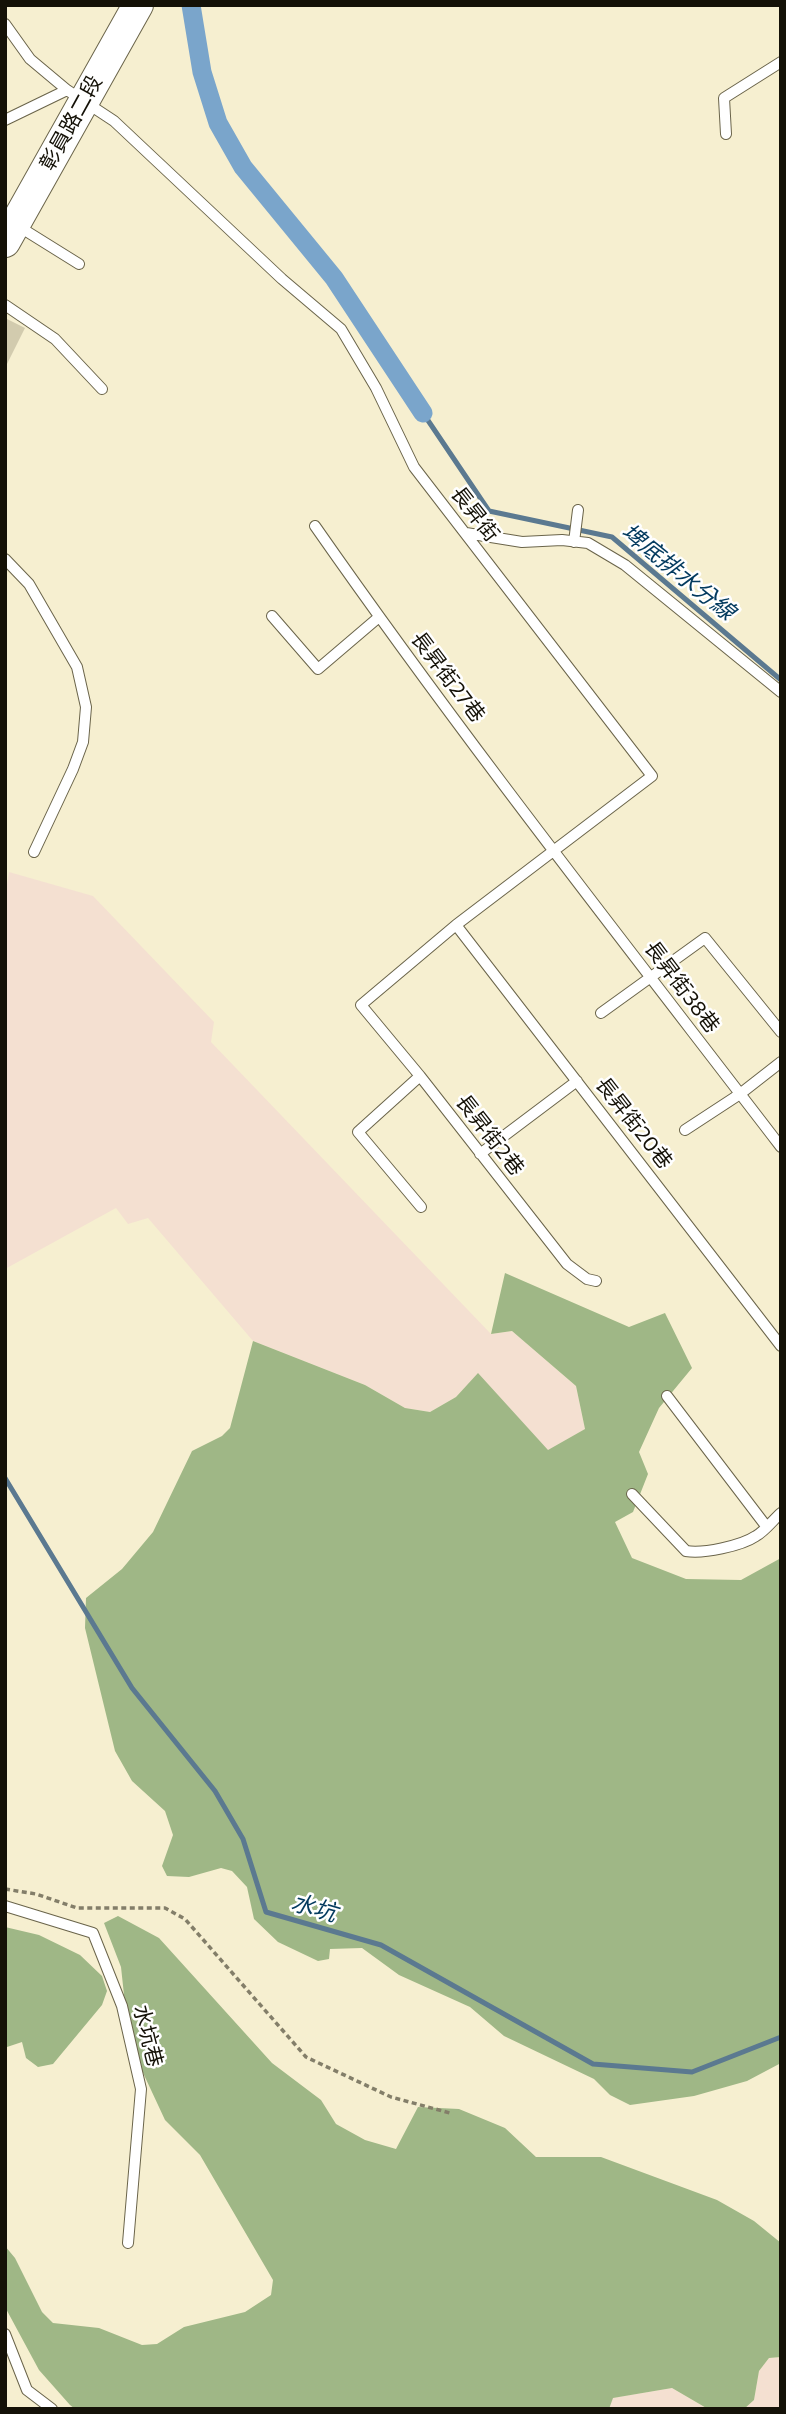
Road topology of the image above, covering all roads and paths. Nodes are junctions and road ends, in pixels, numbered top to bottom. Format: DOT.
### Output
graph roads {
  1 [pos="138,5"];
  2 [pos="5,24"];
  3 [pos="781,62"];
  4 [pos="74,96"];
  5 [pos="5,120"];
  6 [pos="726,134"];
  7 [pos="10,233"];
  8 [pos="79,264"];
  9 [pos="5,305"];
  10 [pos="102,389"];
  11 [pos="578,510"];
  12 [pos="315,526"];
  13 [pos="467,533"];
  14 [pos="574,541"];
  15 [pos="5,559"];
  16 [pos="272,616"];
  17 [pos="379,617"];
  18 [pos="781,692"];
  19 [pos="553,850"];
  20 [pos="34,852"];
  21 [pos="456,925"];
  22 [pos="651,978"];
  23 [pos="360,1005"];
  24 [pos="601,1013"];
  25 [pos="781,1032"];
  26 [pos="781,1062"];
  27 [pos="420,1076"];
  28 [pos="577,1081"];
  29 [pos="740,1094"];
  30 [pos="685,1130"];
  31 [pos="781,1147"];
  32 [pos="480,1154"];
  33 [pos="421,1208"];
  34 [pos="596,1281"];
  35 [pos="781,1346"];
  36 [pos="667,1396"];
  37 [pos="632,1494"];
  38 [pos="781,1513"];
  39 [pos="766,1526"];
  40 [pos="5,1889"];
  41 [pos="5,1906"];
  42 [pos="450,2113"];
  43 [pos="128,2244"];
  44 [pos="5,2334"];
  45 [pos="52,2409"];
  1 -- 4 [label="main road, 彰員路二段"];
  2 -- 4 [label="lane, 長昇街"];
  3 -- 6 [label="lane"];
  4 -- 5 [label="lane"];
  4 -- 7 [label="main road, 彰員路二段"];
  4 -- 13 [label="lane, 長昇街"];
  7 -- 8 [label="lane"];
  9 -- 10 [label="lane"];
  11 -- 14 [label="lane"];
  12 -- 17 [label="lane, 長昇街27巷"];
  13 -- 14 [label="lane"];
  13 -- 19 [label="lane, 長昇街"];
  14 -- 18 [label="lane"];
  15 -- 20 [label="lane"];
  16 -- 17 [label="lane"];
  17 -- 19 [label="lane, 長昇街27巷"];
  19 -- 21 [label="lane, 長昇街"];
  19 -- 22 [label="lane, 長昇街38巷"];
  21 -- 23 [label="lane, 長昇街"];
  21 -- 28 [label="lane, 長昇街20巷"];
  22 -- 24 [label="lane"];
  22 -- 25 [label="lane"];
  22 -- 29 [label="lane, 長昇街38巷"];
  23 -- 27 [label="lane, 長昇街2巷"];
  26 -- 29 [label="lane"];
  27 -- 32 [label="lane, 長昇街2巷"];
  27 -- 33 [label="lane"];
  28 -- 32 [label="lane"];
  28 -- 35 [label="lane, 長昇街20巷"];
  29 -- 30 [label="lane"];
  29 -- 31 [label="lane, 長昇街38巷"];
  32 -- 34 [label="lane, 長昇街2巷"];
  36 -- 39 [label="lane"];
  37 -- 39 [label="lane"];
  38 -- 39 [label="lane"];
  40 -- 42 [label="path"];
  41 -- 43 [label="lane, 水坑巷"];
  44 -- 45 [label="lane"];
}
